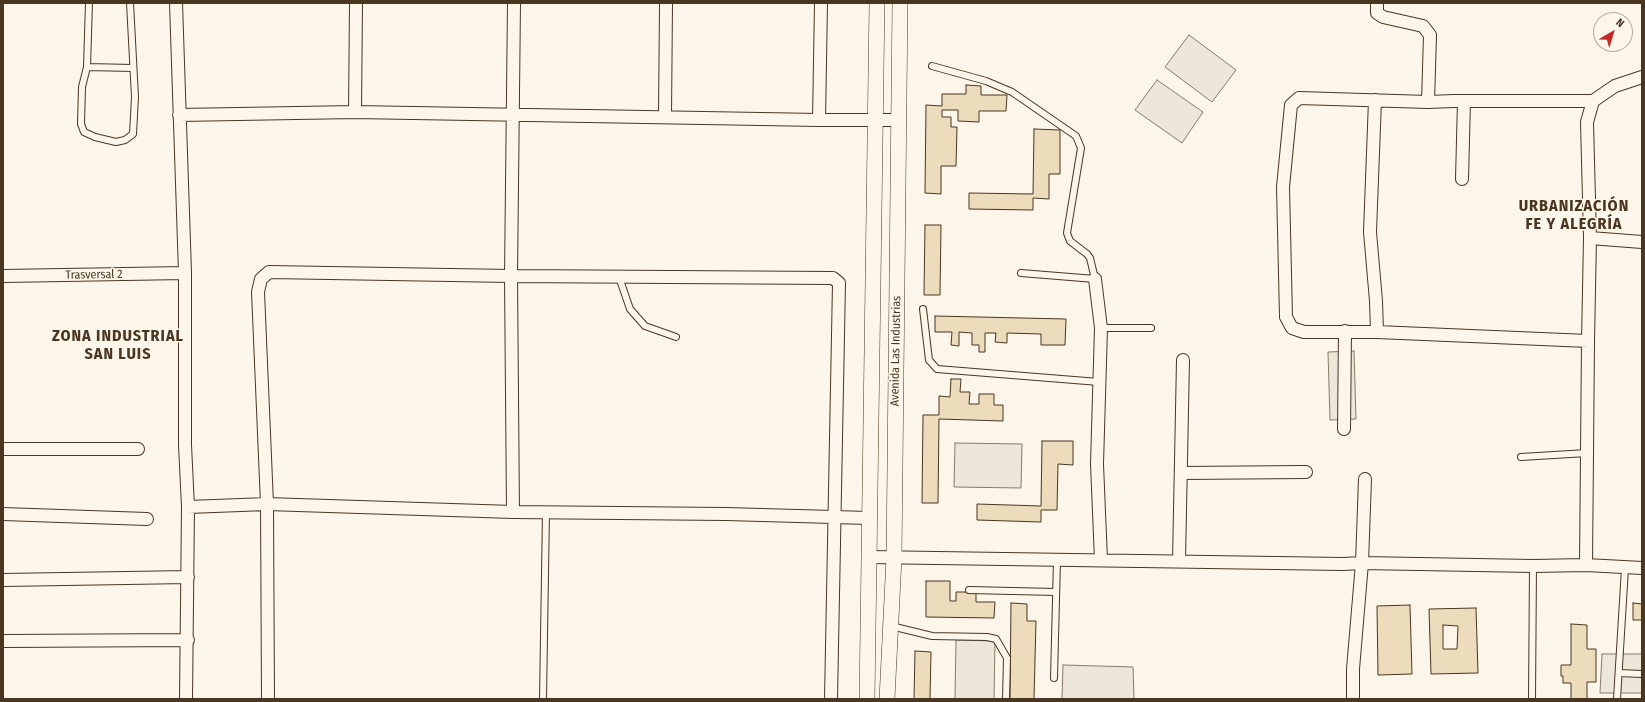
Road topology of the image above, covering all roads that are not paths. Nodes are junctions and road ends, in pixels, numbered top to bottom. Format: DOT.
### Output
graph roads {
  1 [pos="89,3"];
  2 [pos="130,3"];
  3 [pos="176,3"];
  4 [pos="356,3"];
  5 [pos="514,3"];
  6 [pos="666,3"];
  7 [pos="821,3"];
  8 [pos="877,3"];
  9 [pos="900,3"];
  10 [pos="1377,3"];
  11 [pos="932,66"];
  12 [pos="87,68"];
  13 [pos="133,68"];
  14 [pos="1642,77"];
  15 [pos="1375,100"];
  16 [pos="1464,100"];
  17 [pos="1593,100"];
  18 [pos="1428,102"];
  19 [pos="355,112"];
  20 [pos="179,115"];
  21 [pos="512,115"];
  22 [pos="665,116"];
  23 [pos="874,119"];
  24 [pos="819,120"];
  25 [pos="898,120"];
  26 [pos="1462,179"];
  27 [pos="1590,238"];
  28 [pos="1642,242"];
  29 [pos="185,273"];
  30 [pos="1021,273"];
  31 [pos="3,276"];
  32 [pos="511,276"];
  33 [pos="619,277"];
  34 [pos="1095,279"];
  35 [pos="923,309"];
  36 [pos="1101,328"];
  37 [pos="1151,328"];
  38 [pos="1345,331"];
  39 [pos="1377,332"];
  40 [pos="676,337"];
  41 [pos="1588,341"];
  42 [pos="1183,360"];
  43 [pos="1099,382"];
  44 [pos="1344,429"];
  45 [pos="3,449"];
  46 [pos="138,449"];
  47 [pos="1587,453"];
  48 [pos="1521,457"];
  49 [pos="1181,472"];
  50 [pos="1306,472"];
  51 [pos="1365,479"];
  52 [pos="267,504"];
  53 [pos="188,508"];
  54 [pos="513,512"];
  55 [pos="546,512"];
  56 [pos="3,514"];
  57 [pos="834,516"];
  58 [pos="870,518"];
  59 [pos="147,519"];
  60 [pos="869,557"];
  61 [pos="894,558"];
  62 [pos="1056,560"];
  63 [pos="1102,560"];
  64 [pos="1179,561"];
  65 [pos="1362,563"];
  66 [pos="1586,565"];
  67 [pos="1532,566"];
  68 [pos="1625,568"];
  69 [pos="1642,568"];
  70 [pos="188,577"];
  71 [pos="3,580"];
  72 [pos="969,590"];
  73 [pos="1056,592"];
  74 [pos="891,626"];
  75 [pos="188,640"];
  76 [pos="3,641"];
  77 [pos="1619,673"];
  78 [pos="1642,674"];
  79 [pos="1054,678"];
  80 [pos="186,699"];
  81 [pos="268,699"];
  82 [pos="543,699"];
  83 [pos="831,699"];
  84 [pos="867,699"];
  85 [pos="887,699"];
  86 [pos="1006,699"];
  87 [pos="1353,699"];
  88 [pos="1532,699"];
  89 [pos="1617,699"];
  1 -- 12 [label="lane"];
  2 -- 13 [label="lane"];
  3 -- 20 [label="street"];
  4 -- 19 [label="street"];
  5 -- 21 [label="street"];
  6 -- 22 [label="street"];
  7 -- 24 [label="street"];
  8 -- 23 [label="street, Avenida Las Industrias"];
  9 -- 25 [label="street, Avenida Las Industrias"];
  10 -- 18 [label="street"];
  11 -- 34 [label="lane"];
  12 -- 13 [label="lane"];
  12 -- 13 [label="lane"];
  14 -- 17 [label="street"];
  15 -- 18 [label="street"];
  15 -- 38 [label="street"];
  15 -- 39 [label="street"];
  16 -- 17 [label="street"];
  16 -- 18 [label="street"];
  16 -- 26 [label="street"];
  17 -- 27 [label="street"];
  19 -- 20 [label="street"];
  19 -- 21 [label="street"];
  20 -- 29 [label="street"];
  21 -- 22 [label="street"];
  21 -- 32 [label="street"];
  22 -- 24 [label="street"];
  23 -- 24 [label="street"];
  23 -- 25 [label="street"];
  23 -- 58 [label="street, Avenida Las Industrias"];
  25 -- 61 [label="street, Avenida Las Industrias"];
  27 -- 28 [label="street"];
  27 -- 41 [label="street"];
  29 -- 31 [label="street, Trasversal 2"];
  29 -- 53 [label="street"];
  30 -- 34 [label="lane"];
  32 -- 33 [label="street"];
  32 -- 52 [label="street"];
  32 -- 54 [label="street"];
  33 -- 40 [label="lane"];
  33 -- 57 [label="street"];
  34 -- 36 [label="street"];
  35 -- 43 [label="lane"];
  36 -- 37 [label="lane"];
  36 -- 43 [label="street"];
  38 -- 39 [label="street"];
  38 -- 44 [label="street"];
  39 -- 41 [label="street"];
  41 -- 47 [label="street"];
  42 -- 49 [label="street"];
  43 -- 63 [label="street"];
  45 -- 46 [label="street"];
  47 -- 48 [label="lane"];
  47 -- 66 [label="street"];
  49 -- 50 [label="street"];
  49 -- 64 [label="street"];
  51 -- 65 [label="street"];
  52 -- 53 [label="street"];
  52 -- 54 [label="street"];
  52 -- 81 [label="street"];
  53 -- 70 [label="street"];
  54 -- 55 [label="street"];
  55 -- 57 [label="street"];
  55 -- 82 [label="lane"];
  56 -- 59 [label="street"];
  57 -- 58 [label="street"];
  57 -- 83 [label="street"];
  58 -- 60 [label="street, Avenida Las Industrias"];
  60 -- 61 [label="street"];
  60 -- 84 [label="street, Avenida Las Industrias"];
  61 -- 62 [label="street"];
  61 -- 74 [label="street, Avenida Las Industrias"];
  62 -- 63 [label="street"];
  62 -- 73 [label="lane"];
  63 -- 64 [label="street"];
  64 -- 65 [label="street"];
  65 -- 67 [label="street"];
  65 -- 87 [label="street"];
  66 -- 67 [label="street"];
  66 -- 68 [label="street"];
  67 -- 88 [label="lane"];
  68 -- 69 [label="street"];
  68 -- 77 [label="lane"];
  70 -- 71 [label="street"];
  70 -- 75 [label="street"];
  72 -- 73 [label="lane"];
  73 -- 79 [label="lane"];
  74 -- 85 [label="street, Avenida Las Industrias"];
  74 -- 86 [label="lane"];
  75 -- 76 [label="street"];
  75 -- 80 [label="street"];
  77 -- 78 [label="lane"];
  77 -- 89 [label="lane"];
}
